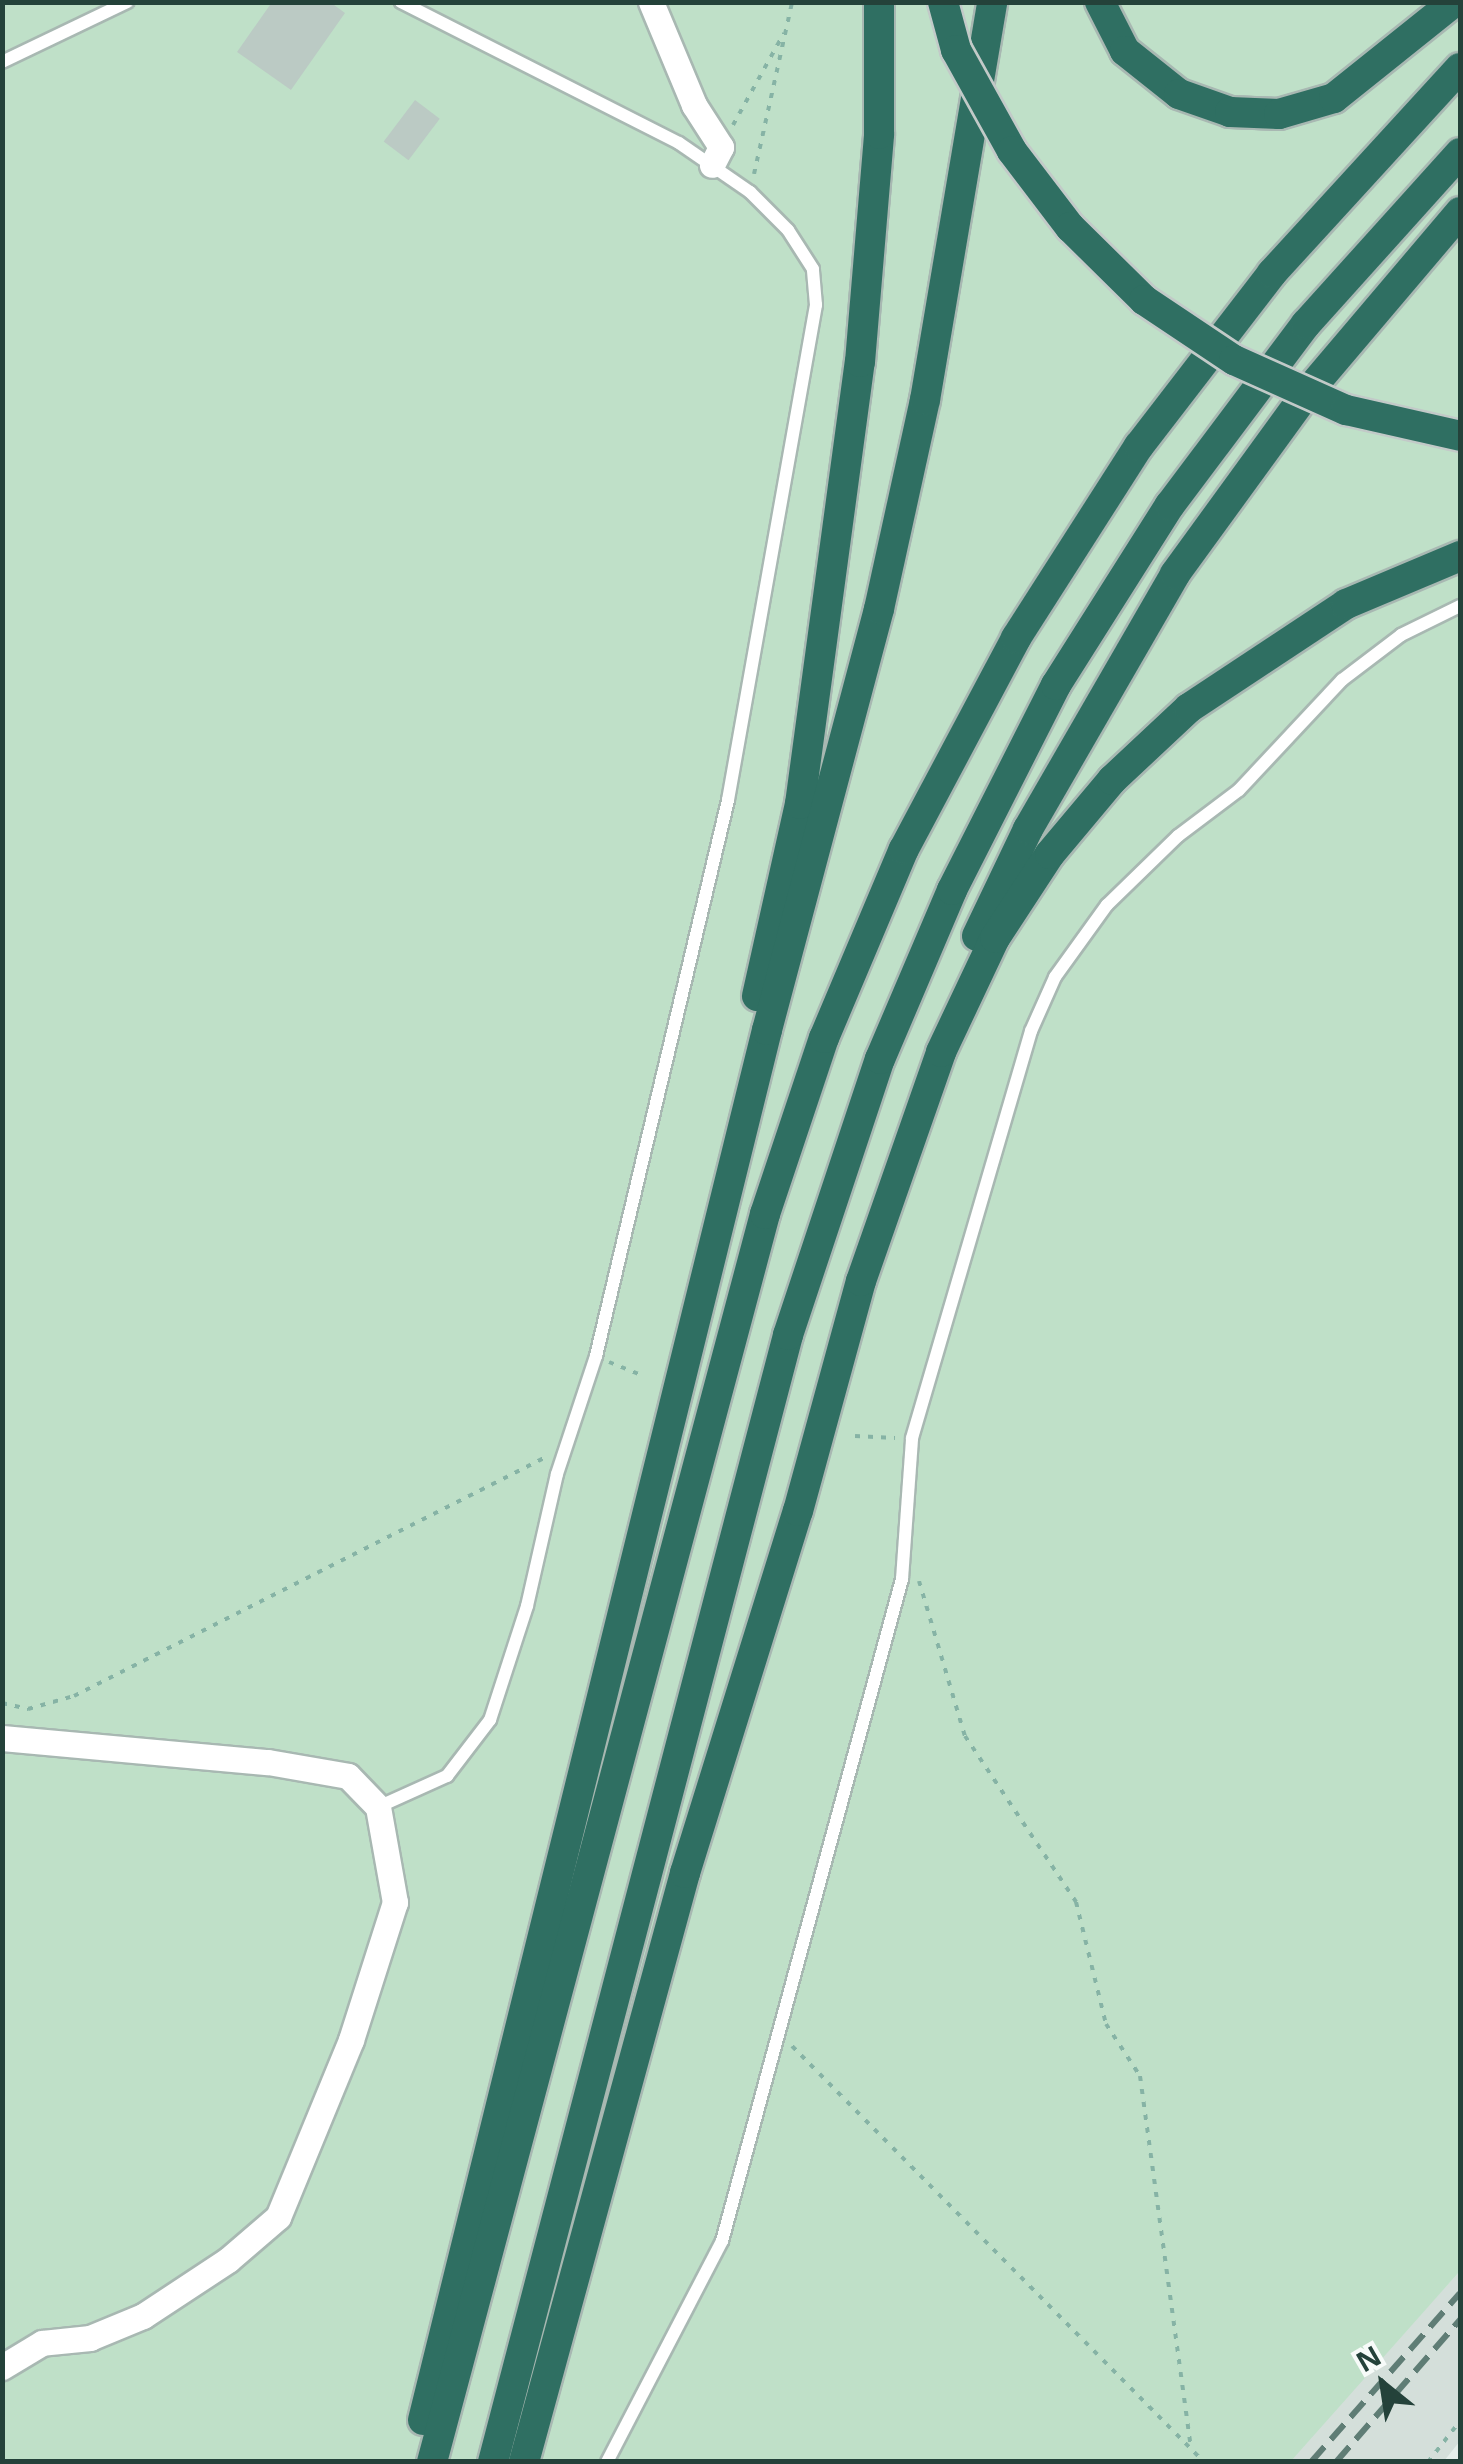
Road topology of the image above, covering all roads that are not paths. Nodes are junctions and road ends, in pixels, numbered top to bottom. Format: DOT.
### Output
graph roads {
  1 [pos="127,2"];
  2 [pos="401,2"];
  3 [pos="651,2"];
  4 [pos="880,2"];
  5 [pos="942,2"];
  6 [pos="992,2"];
  7 [pos="1100,2"];
  8 [pos="1454,2"];
  9 [pos="2,62"];
  10 [pos="1460,68"];
  11 [pos="1460,153"];
  12 [pos="716,156"];
  13 [pos="1460,212"];
  14 [pos="1460,436"];
  15 [pos="1460,556"];
  16 [pos="1460,606"];
  17 [pos="754,1649"];
  18 [pos="2,1738"];
  19 [pos="580,1785"];
  20 [pos="378,1808"];
  21 [pos="2,2367"];
  22 [pos="413,2462"];
  23 [pos="432,2462"];
  24 [pos="493,2462"];
  25 [pos="524,2462"];
  26 [pos="607,2462"];
  1 -- 9 [label="lane"];
  2 -- 12 [label="lane"];
  3 -- 12 [label="street"];
  4 -- 19 [label="highway"];
  5 -- 14 [label="highway, bridge"];
  6 -- 19 [label="highway"];
  7 -- 8 [label="highway"];
  10 -- 23 [label="highway"];
  11 -- 24 [label="highway"];
  12 -- 20 [label="lane"];
  13 -- 17 [label="highway"];
  15 -- 17 [label="highway"];
  16 -- 26 [label="lane"];
  17 -- 25 [label="highway"];
  18 -- 20 [label="street"];
  19 -- 22 [label="highway"];
  20 -- 21 [label="street"];
}
